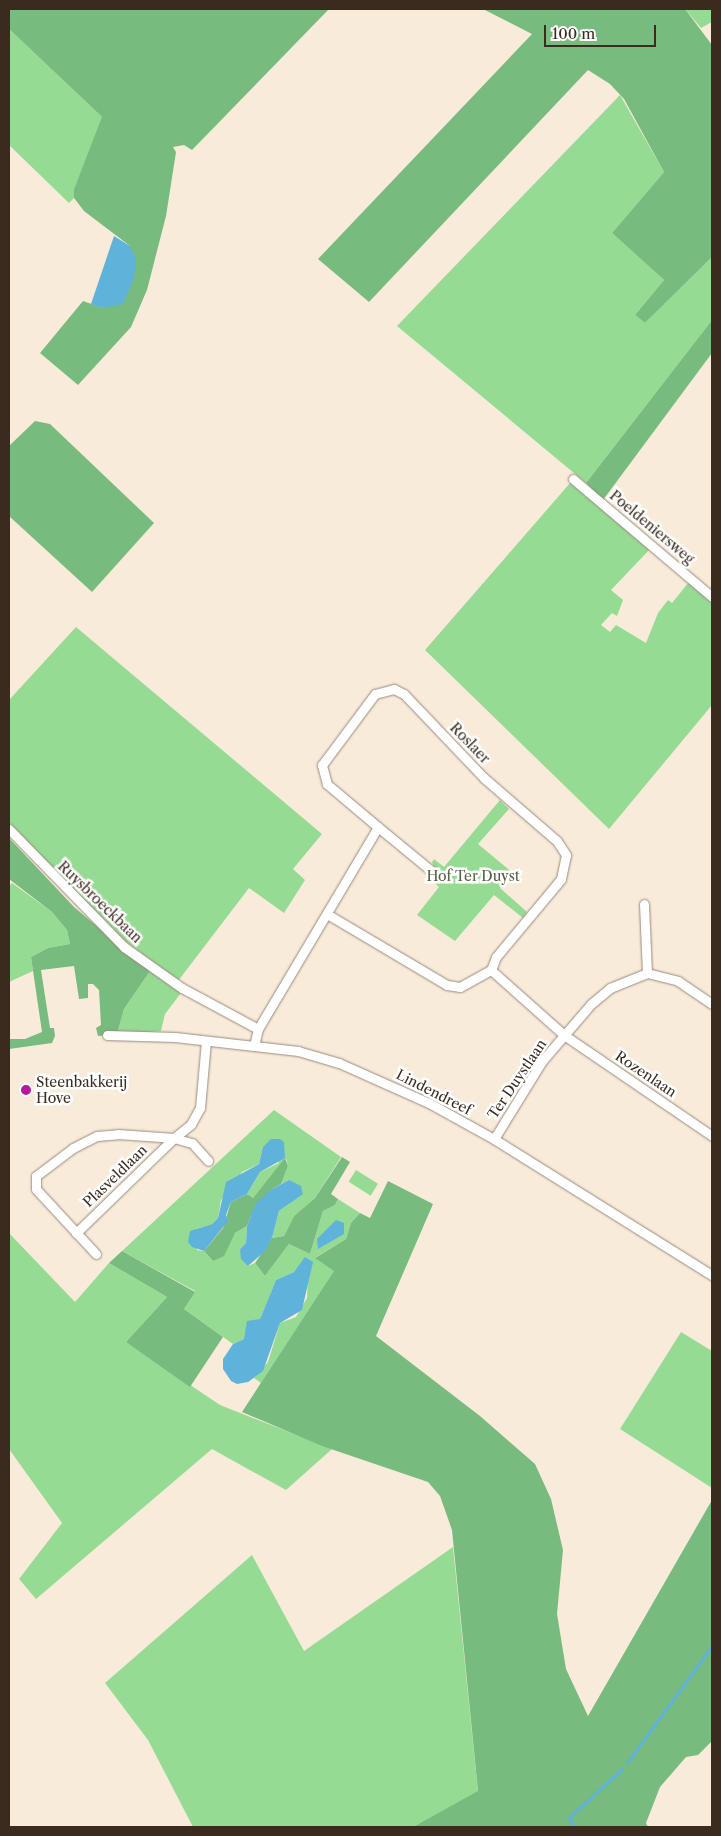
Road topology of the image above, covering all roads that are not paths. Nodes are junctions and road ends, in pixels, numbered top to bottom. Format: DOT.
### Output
graph roads {
  1 [pos="573,479"];
  2 [pos="712,597"];
  3 [pos="378,827"];
  4 [pos="9,830"];
  5 [pos="434,873"];
  6 [pos="644,904"];
  7 [pos="327,914"];
  8 [pos="491,970"];
  9 [pos="647,974"];
  10 [pos="712,1004"];
  11 [pos="258,1029"];
  12 [pos="107,1035"];
  13 [pos="564,1035"];
  14 [pos="206,1041"];
  15 [pos="254,1046"];
  16 [pos="712,1136"];
  17 [pos="174,1138"];
  18 [pos="494,1139"];
  19 [pos="208,1161"];
  20 [pos="76,1233"];
  21 [pos="96,1254"];
  22 [pos="712,1275"];
  1 -- 2 [label="street, Poeldeniersweg"];
  3 -- 5 [label="street, Roslaer"];
  3 -- 7 [label="street"];
  3 -- 8 [label="street, Roslaer"];
  4 -- 11 [label="street, Ruysbroeckbaan"];
  6 -- 9 [label="street"];
  7 -- 8 [label="street, Roslaer"];
  7 -- 11 [label="street"];
  8 -- 13 [label="street"];
  9 -- 10 [label="street"];
  9 -- 13 [label="street, Ter Duystlaan"];
  11 -- 15 [label="street"];
  12 -- 14 [label="street, Lindendreef"];
  13 -- 16 [label="street, Rozenlaan"];
  13 -- 18 [label="street, Ter Duystlaan"];
  14 -- 15 [label="street, Lindendreef"];
  14 -- 17 [label="street, Plasveldlaan"];
  15 -- 18 [label="street, Lindendreef"];
  17 -- 19 [label="street, Plasveldlaan"];
  17 -- 20 [label="street, Plasveldlaan"];
  17 -- 20 [label="street, Plasveldlaan"];
  18 -- 22 [label="street, Lindendreef"];
  20 -- 21 [label="street, Plasveldlaan"];
}
